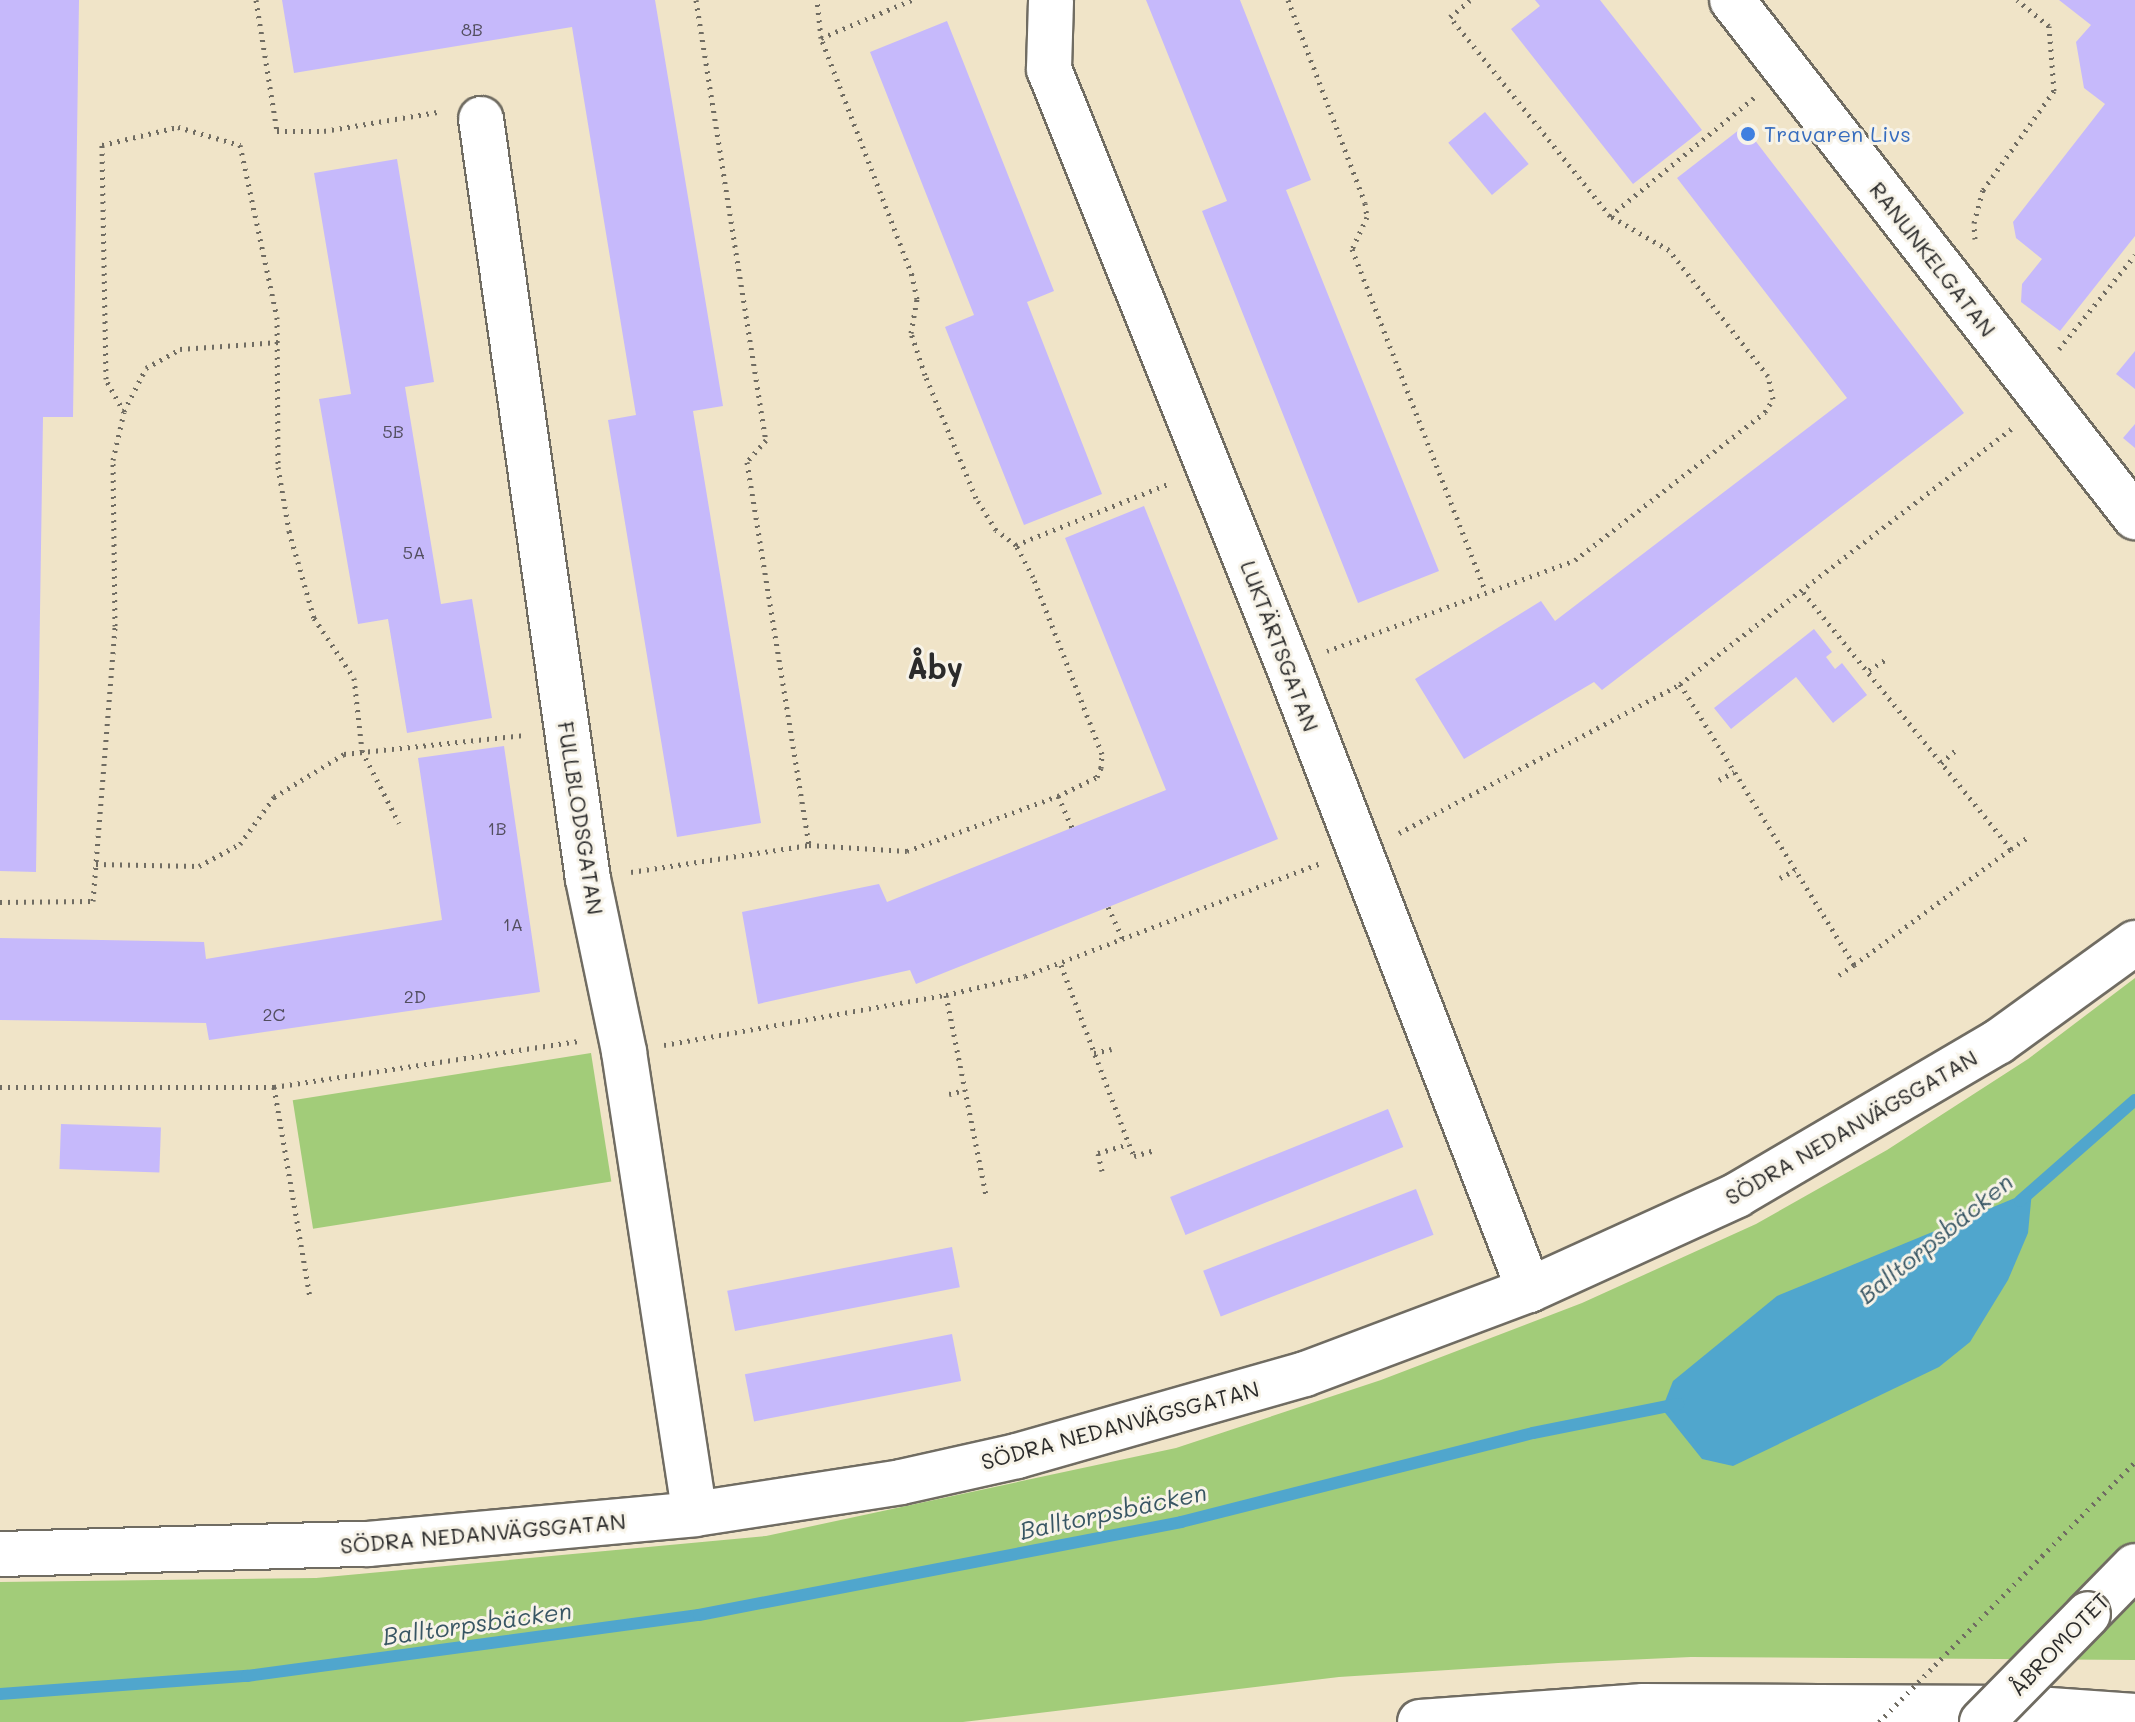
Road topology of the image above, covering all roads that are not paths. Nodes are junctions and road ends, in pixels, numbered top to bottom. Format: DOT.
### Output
graph roads {
  1 [pos="1732,0"];
  2 [pos="1051,1"];
  3 [pos="481,119"];
  4 [pos="2135,517"];
  5 [pos="2135,943"];
  6 [pos="1529,1290"];
  7 [pos="695,1514"];
  8 [pos="0,1554"];
  9 [pos="2135,1566"];
  10 [pos="2135,1716"];
  11 [pos="1420,1722"];
  12 [pos="1982,1722"];
  1 -- 4 [label="main road, RANUNKELGATAN"];
  2 -- 6 [label="main road, LUKTÄRTSGATAN"];
  3 -- 7 [label="main road, FULLBLODSGATAN"];
  5 -- 6 [label="main road, SÖDRA NEDANVÄGSGATAN"];
  6 -- 7 [label="main road, SÖDRA NEDANVÄGSGATAN"];
  7 -- 8 [label="main road, SÖDRA NEDANVÄGSGATAN"];
  9 -- 12 [label="main road, ÅBROMOTET, bridge"];
  10 -- 11 [label="main road"];
}
